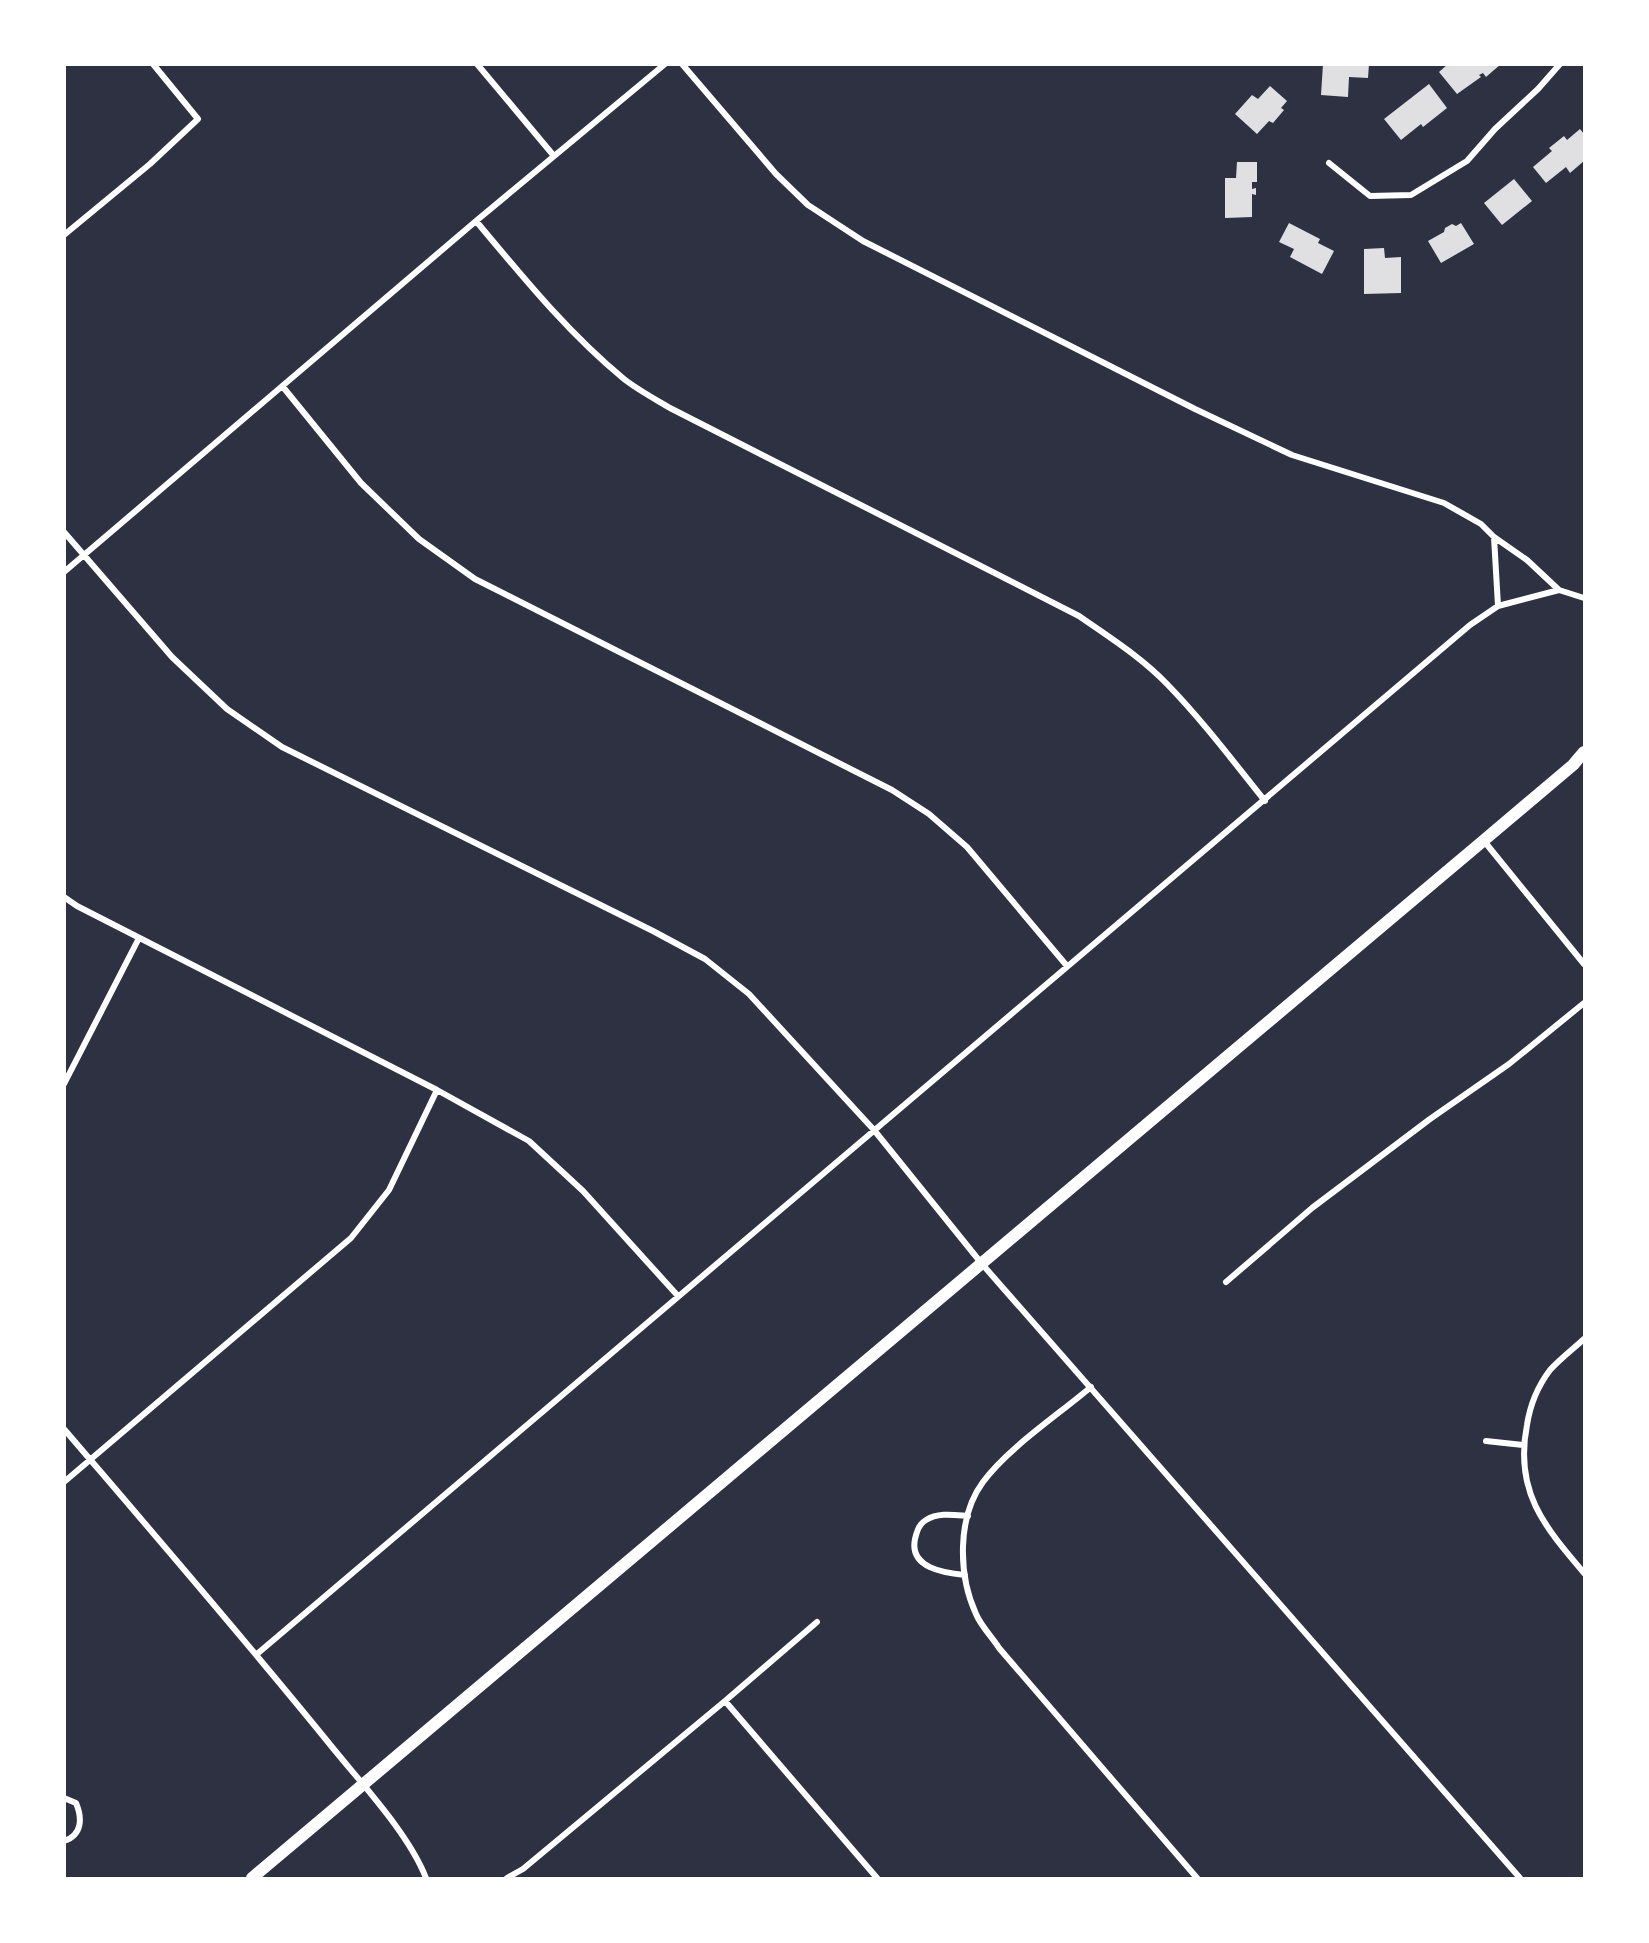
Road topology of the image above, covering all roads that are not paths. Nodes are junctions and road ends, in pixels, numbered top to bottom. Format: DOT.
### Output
graph roads {
  1 [pos="153,64"];
  2 [pos="477,64"];
  3 [pos="665,64"];
  4 [pos="682,64"];
  5 [pos="1560,64"];
  6 [pos="554,156"];
  7 [pos="1329,163"];
  8 [pos="476,221"];
  9 [pos="64,235"];
  10 [pos="283,387"];
  11 [pos="64,531"];
  12 [pos="1494,537"];
  13 [pos="84,555"];
  14 [pos="64,572"];
  15 [pos="1559,590"];
  16 [pos="1584,598"];
  17 [pos="1498,606"];
  18 [pos="1584,752"];
  19 [pos="1265,801"];
  20 [pos="1483,841"];
  21 [pos="64,897"];
  22 [pos="139,938"];
  23 [pos="1584,964"];
  24 [pos="1067,966"];
  25 [pos="1584,1003"];
  26 [pos="64,1084"];
  27 [pos="437,1090"];
  28 [pos="873,1130"];
  29 [pos="982,1263"];
  30 [pos="1226,1282"];
  31 [pos="678,1296"];
  32 [pos="1584,1339"];
  33 [pos="1090,1387"];
  34 [pos="64,1429"];
  35 [pos="1486,1441"];
  36 [pos="1523,1445"];
  37 [pos="90,1460"];
  38 [pos="64,1482"];
  39 [pos="968,1516"];
  40 [pos="1584,1573"];
  41 [pos="965,1575"];
  42 [pos="817,1622"];
  43 [pos="257,1654"];
  44 [pos="725,1701"];
  45 [pos="362,1784"];
  46 [pos="64,1798"];
  47 [pos="64,1841"];
  48 [pos="252,1878"];
  49 [pos="426,1878"];
  50 [pos="507,1878"];
  51 [pos="877,1878"];
  52 [pos="1197,1878"];
  53 [pos="1520,1878"];
  1 -- 9 [label="street"];
  2 -- 6 [label="street"];
  3 -- 6 [label="street"];
  4 -- 12 [label="street"];
  5 -- 7 [label="street"];
  6 -- 8 [label="street"];
  8 -- 10 [label="street"];
  8 -- 19 [label="street"];
  10 -- 13 [label="street"];
  10 -- 24 [label="street"];
  11 -- 13 [label="street"];
  12 -- 15 [label="street"];
  12 -- 17 [label="street"];
  13 -- 14 [label="street"];
  13 -- 28 [label="street"];
  15 -- 16 [label="street"];
  15 -- 17 [label="street"];
  17 -- 19 [label="street"];
  18 -- 20 [label="main road"];
  19 -- 24 [label="street"];
  20 -- 23 [label="street"];
  20 -- 29 [label="main road"];
  21 -- 22 [label="street"];
  22 -- 26 [label="street"];
  22 -- 27 [label="street"];
  24 -- 28 [label="street"];
  25 -- 30 [label="street"];
  27 -- 31 [label="street"];
  27 -- 37 [label="street"];
  28 -- 29 [label="street"];
  28 -- 31 [label="street"];
  29 -- 33 [label="street"];
  29 -- 45 [label="main road"];
  31 -- 43 [label="street"];
  32 -- 36 [label="street"];
  33 -- 39 [label="street"];
  33 -- 53 [label="street"];
  34 -- 37 [label="street"];
  35 -- 36 [label="street"];
  36 -- 40 [label="street"];
  37 -- 38 [label="street"];
  37 -- 43 [label="street"];
  39 -- 41 [label="street"];
  39 -- 41 [label="street"];
  41 -- 52 [label="street"];
  42 -- 44 [label="street"];
  43 -- 45 [label="street"];
  44 -- 50 [label="street"];
  44 -- 51 [label="street"];
  45 -- 48 [label="main road"];
  45 -- 49 [label="street"];
  46 -- 47 [label="street"];
}
